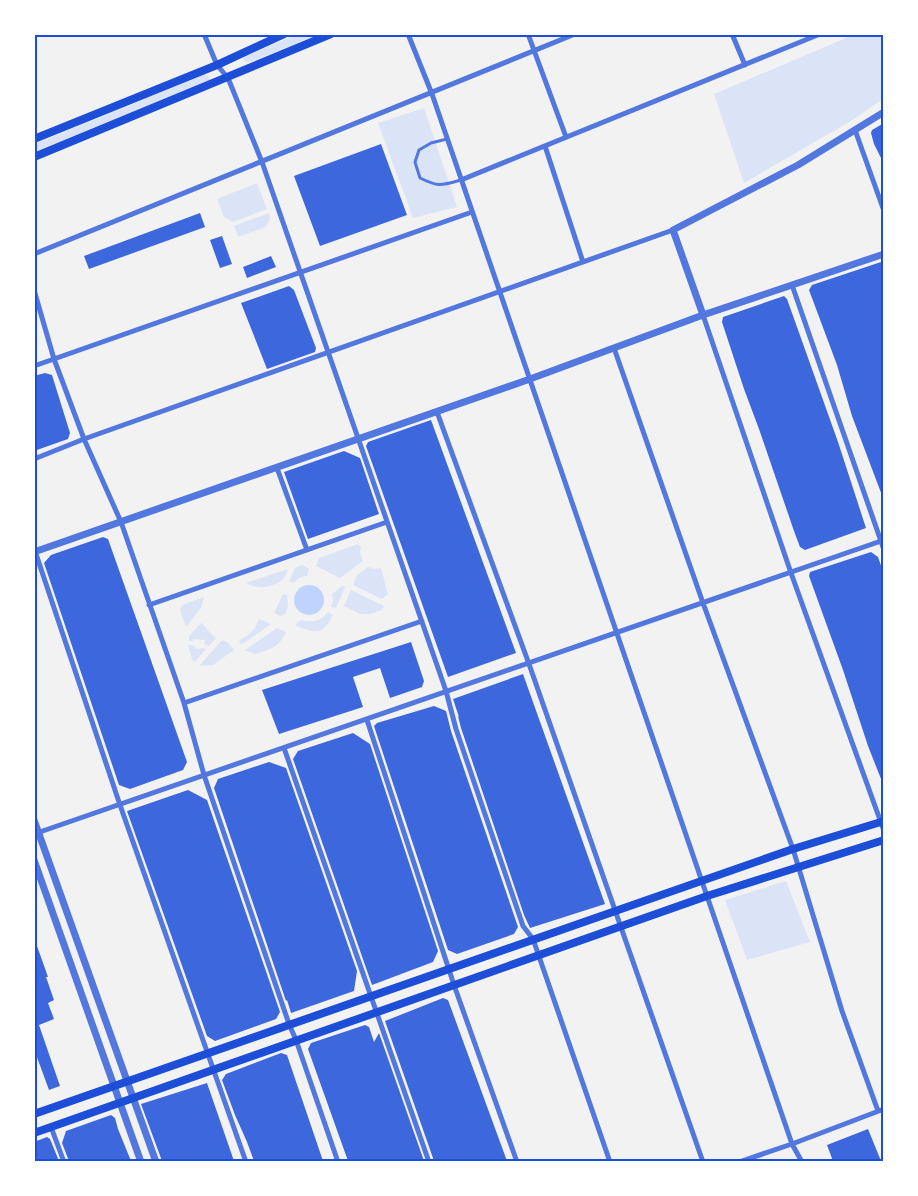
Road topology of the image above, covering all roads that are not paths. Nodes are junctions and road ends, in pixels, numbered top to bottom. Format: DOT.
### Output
graph roads {
  1 [pos="204,34"];
  2 [pos="284,34"];
  3 [pos="331,34"];
  4 [pos="408,34"];
  5 [pos="528,34"];
  6 [pos="575,34"];
  7 [pos="732,34"];
  8 [pos="820,34"];
  9 [pos="534,51"];
  10 [pos="217,65"];
  11 [pos="745,65"];
  12 [pos="228,78"];
  13 [pos="432,94"];
  14 [pos="884,112"];
  15 [pos="855,130"];
  16 [pos="566,137"];
  17 [pos="34,139"];
  18 [pos="447,139"];
  19 [pos="545,146"];
  20 [pos="34,157"];
  21 [pos="262,162"];
  22 [pos="461,180"];
  23 [pos="884,211"];
  24 [pos="472,212"];
  25 [pos="673,230"];
  26 [pos="34,254"];
  27 [pos="884,254"];
  28 [pos="583,262"];
  29 [pos="300,272"];
  30 [pos="792,285"];
  31 [pos="34,290"];
  32 [pos="499,291"];
  33 [pos="703,315"];
  34 [pos="614,348"];
  35 [pos="328,352"];
  36 [pos="54,359"];
  37 [pos="34,366"];
  38 [pos="530,379"];
  39 [pos="437,411"];
  40 [pos="84,439"];
  41 [pos="358,439"];
  42 [pos="34,459"];
  43 [pos="277,468"];
  44 [pos="121,522"];
  45 [pos="387,522"];
  46 [pos="882,541"];
  47 [pos="307,550"];
  48 [pos="884,550"];
  49 [pos="35,551"];
  50 [pos="791,573"];
  51 [pos="703,603"];
  52 [pos="149,605"];
  53 [pos="422,621"];
  54 [pos="617,633"];
  55 [pos="529,664"];
  56 [pos="446,691"];
  57 [pos="184,704"];
  58 [pos="367,720"];
  59 [pos="284,748"];
  60 [pos="204,776"];
  61 [pos="120,805"];
  62 [pos="34,820"];
  63 [pos="882,821"];
  64 [pos="884,831"];
  65 [pos="37,834"];
  66 [pos="884,840"];
  67 [pos="793,849"];
  68 [pos="34,860"];
  69 [pos="799,866"];
  70 [pos="701,881"];
  71 [pos="707,896"];
  72 [pos="615,910"];
  73 [pos="621,926"];
  74 [pos="533,939"];
  75 [pos="538,955"];
  76 [pos="449,968"];
  77 [pos="454,985"];
  78 [pos="371,996"];
  79 [pos="376,1012"];
  80 [pos="289,1024"];
  81 [pos="296,1040"];
  82 [pos="208,1052"];
  83 [pos="213,1069"];
  84 [pos="128,1080"];
  85 [pos="114,1085"];
  86 [pos="134,1097"];
  87 [pos="120,1102"];
  88 [pos="881,1110"];
  89 [pos="34,1114"];
  90 [pos="51,1127"];
  91 [pos="34,1133"];
  92 [pos="792,1144"];
  93 [pos="64,1161"];
  94 [pos="141,1161"];
  95 [pos="156,1161"];
  96 [pos="246,1161"];
  97 [pos="338,1161"];
  98 [pos="429,1161"];
  99 [pos="517,1161"];
  100 [pos="610,1161"];
  101 [pos="703,1161"];
  102 [pos="739,1161"];
  103 [pos="802,1161"];
  1 -- 10 [label="street"];
  2 -- 10 [label="main road"];
  3 -- 12 [label="main road"];
  4 -- 13 [label="street"];
  5 -- 9 [label="street"];
  6 -- 9 [label="street"];
  7 -- 11 [label="street"];
  8 -- 11 [label="street"];
  9 -- 13 [label="street"];
  9 -- 16 [label="street"];
  10 -- 12 [label="street"];
  10 -- 17 [label="main road"];
  11 -- 16 [label="street"];
  12 -- 20 [label="main road"];
  12 -- 21 [label="street"];
  13 -- 18 [label="street"];
  13 -- 21 [label="street"];
  14 -- 15 [label="street"];
  15 -- 23 [label="street"];
  15 -- 25 [label="street"];
  16 -- 19 [label="street"];
  18 -- 22 [label="street"];
  18 -- 22 [label="lane"];
  19 -- 22 [label="street"];
  19 -- 28 [label="street"];
  21 -- 26 [label="street"];
  21 -- 29 [label="street"];
  22 -- 24 [label="street"];
  24 -- 29 [label="street"];
  24 -- 32 [label="street"];
  25 -- 28 [label="street"];
  25 -- 33 [label="street"];
  27 -- 30 [label="street"];
  28 -- 32 [label="street"];
  29 -- 35 [label="street"];
  29 -- 36 [label="street"];
  30 -- 33 [label="street"];
  30 -- 46 [label="street"];
  31 -- 36 [label="street"];
  32 -- 35 [label="street"];
  32 -- 38 [label="street"];
  33 -- 34 [label="street"];
  33 -- 50 [label="street"];
  34 -- 38 [label="street"];
  34 -- 51 [label="street"];
  35 -- 40 [label="street"];
  35 -- 41 [label="street"];
  36 -- 37 [label="street"];
  36 -- 40 [label="street"];
  38 -- 39 [label="street"];
  38 -- 54 [label="street"];
  39 -- 41 [label="street"];
  39 -- 55 [label="street"];
  40 -- 42 [label="street"];
  40 -- 44 [label="street"];
  41 -- 43 [label="street"];
  41 -- 45 [label="street"];
  43 -- 44 [label="street"];
  43 -- 47 [label="street"];
  44 -- 49 [label="street"];
  44 -- 52 [label="street"];
  45 -- 47 [label="street"];
  45 -- 53 [label="street"];
  46 -- 48 [label="street"];
  46 -- 50 [label="street"];
  47 -- 52 [label="street"];
  49 -- 61 [label="street"];
  50 -- 51 [label="street"];
  50 -- 63 [label="street"];
  51 -- 54 [label="street"];
  51 -- 67 [label="street"];
  52 -- 57 [label="street"];
  53 -- 56 [label="street"];
  53 -- 57 [label="street"];
  54 -- 55 [label="street"];
  54 -- 70 [label="street"];
  55 -- 56 [label="street"];
  55 -- 72 [label="street"];
  56 -- 58 [label="street"];
  56 -- 74 [label="street"];
  57 -- 60 [label="street"];
  58 -- 59 [label="street"];
  58 -- 76 [label="street"];
  59 -- 60 [label="street"];
  59 -- 78 [label="street"];
  60 -- 61 [label="street"];
  60 -- 80 [label="street"];
  61 -- 65 [label="street"];
  61 -- 82 [label="street"];
  62 -- 65 [label="street"];
  63 -- 64 [label="street"];
  63 -- 67 [label="main road"];
  65 -- 84 [label="street"];
  66 -- 69 [label="main road"];
  67 -- 69 [label="street"];
  67 -- 70 [label="main road"];
  68 -- 85 [label="street"];
  69 -- 71 [label="main road"];
  69 -- 88 [label="street"];
  70 -- 71 [label="street"];
  70 -- 72 [label="main road"];
  71 -- 73 [label="main road"];
  71 -- 92 [label="street"];
  72 -- 73 [label="street"];
  72 -- 74 [label="main road"];
  73 -- 75 [label="main road"];
  73 -- 101 [label="street"];
  74 -- 75 [label="street"];
  74 -- 76 [label="main road"];
  75 -- 77 [label="main road"];
  75 -- 100 [label="street"];
  76 -- 77 [label="street"];
  76 -- 78 [label="main road"];
  77 -- 79 [label="main road"];
  77 -- 99 [label="street"];
  78 -- 79 [label="street"];
  78 -- 80 [label="main road"];
  79 -- 81 [label="main road"];
  79 -- 98 [label="street"];
  80 -- 81 [label="street"];
  80 -- 82 [label="main road"];
  81 -- 83 [label="main road"];
  81 -- 97 [label="street"];
  82 -- 83 [label="street"];
  82 -- 84 [label="main road"];
  83 -- 86 [label="main road"];
  83 -- 96 [label="street"];
  84 -- 85 [label="main road"];
  84 -- 86 [label="street"];
  85 -- 87 [label="street"];
  85 -- 89 [label="main road"];
  86 -- 87 [label="main road"];
  86 -- 95 [label="street"];
  87 -- 90 [label="main road"];
  87 -- 94 [label="street"];
  88 -- 92 [label="street"];
  90 -- 91 [label="main road"];
  90 -- 93 [label="street"];
  92 -- 102 [label="street"];
  92 -- 103 [label="street"];
}
